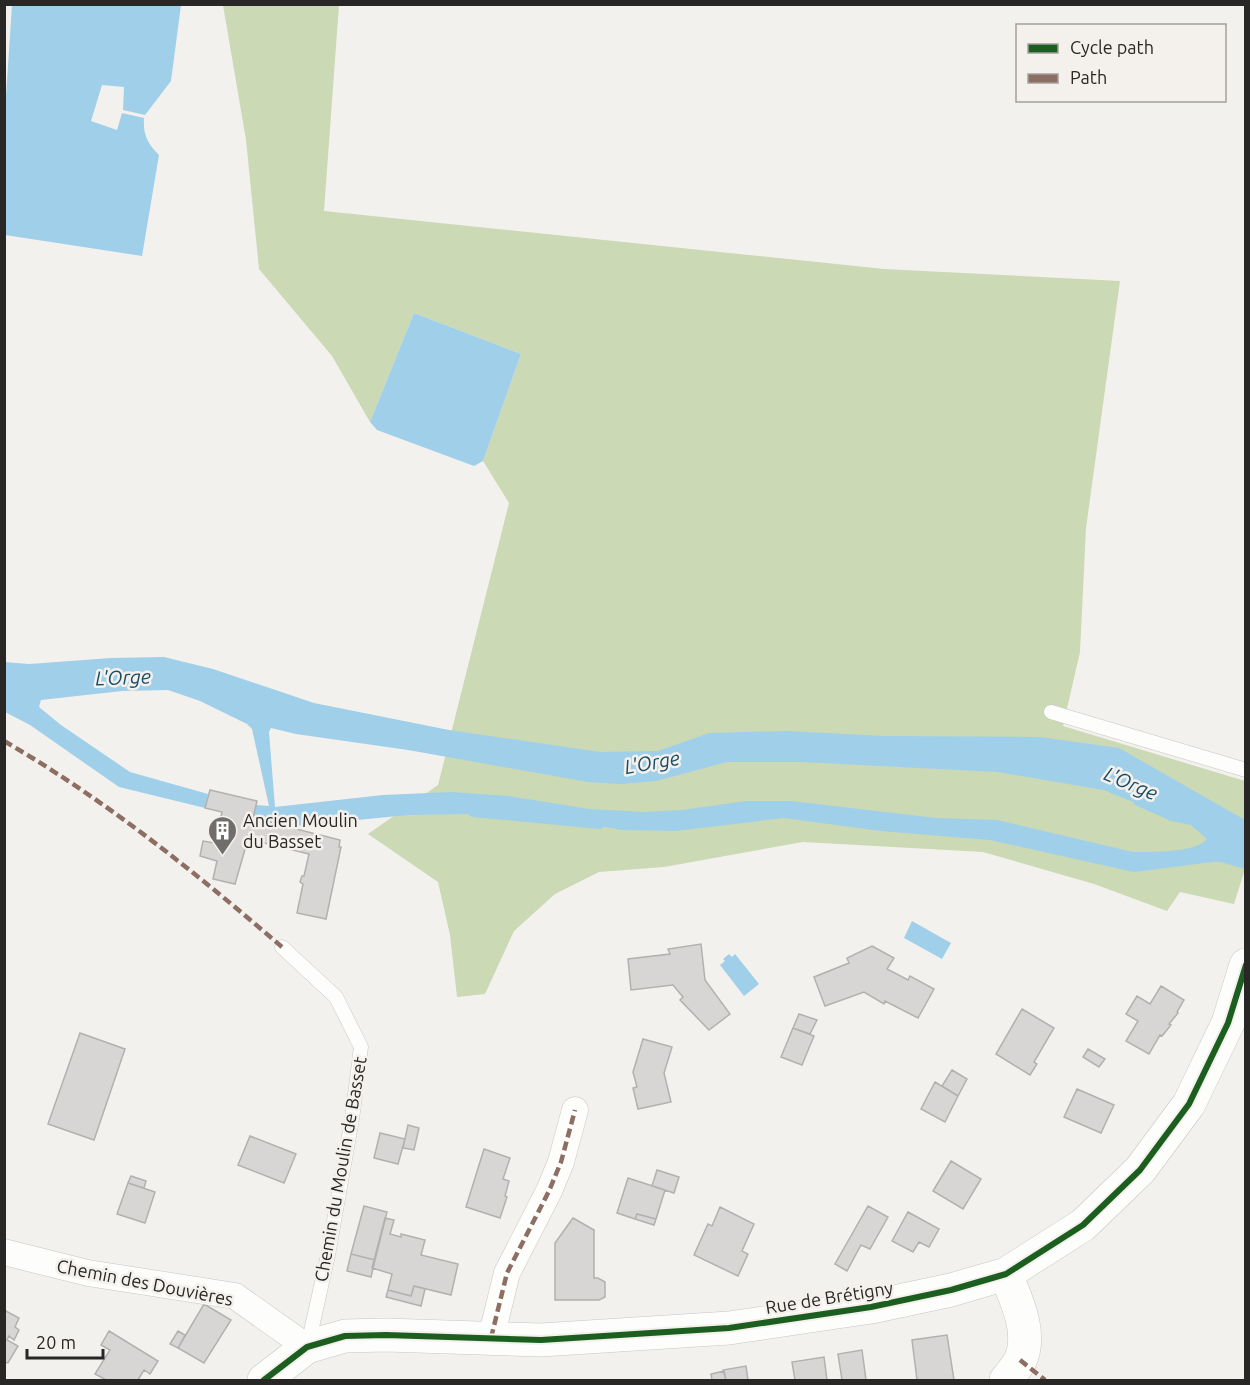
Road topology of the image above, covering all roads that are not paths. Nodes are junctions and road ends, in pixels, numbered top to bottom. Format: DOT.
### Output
graph roads {
  1 [pos="1051,712"];
  2 [pos="1245,770"];
  3 [pos="282,947"];
  4 [pos="1245,965"];
  5 [pos="575,1110"];
  6 [pos="4,1252"];
  7 [pos="1006,1274"];
  8 [pos="490,1338"];
  9 [pos="307,1347"];
  10 [pos="264,1380"];
  11 [pos="1006,1380"];
  1 -- 2 [label="lane"];
  3 -- 9 [label="lane, Chemin du Moulin de Basset"];
  4 -- 7 [label="street, Rue de Brétigny"];
  5 -- 8 [label="street"];
  6 -- 9 [label="street, Chemin des Douvières"];
  7 -- 8 [label="street, Rue de Brétigny"];
  7 -- 11 [label="street"];
  8 -- 9 [label="street, Rue de Brétigny"];
  9 -- 10 [label="street, Rue de Brétigny"];
}
